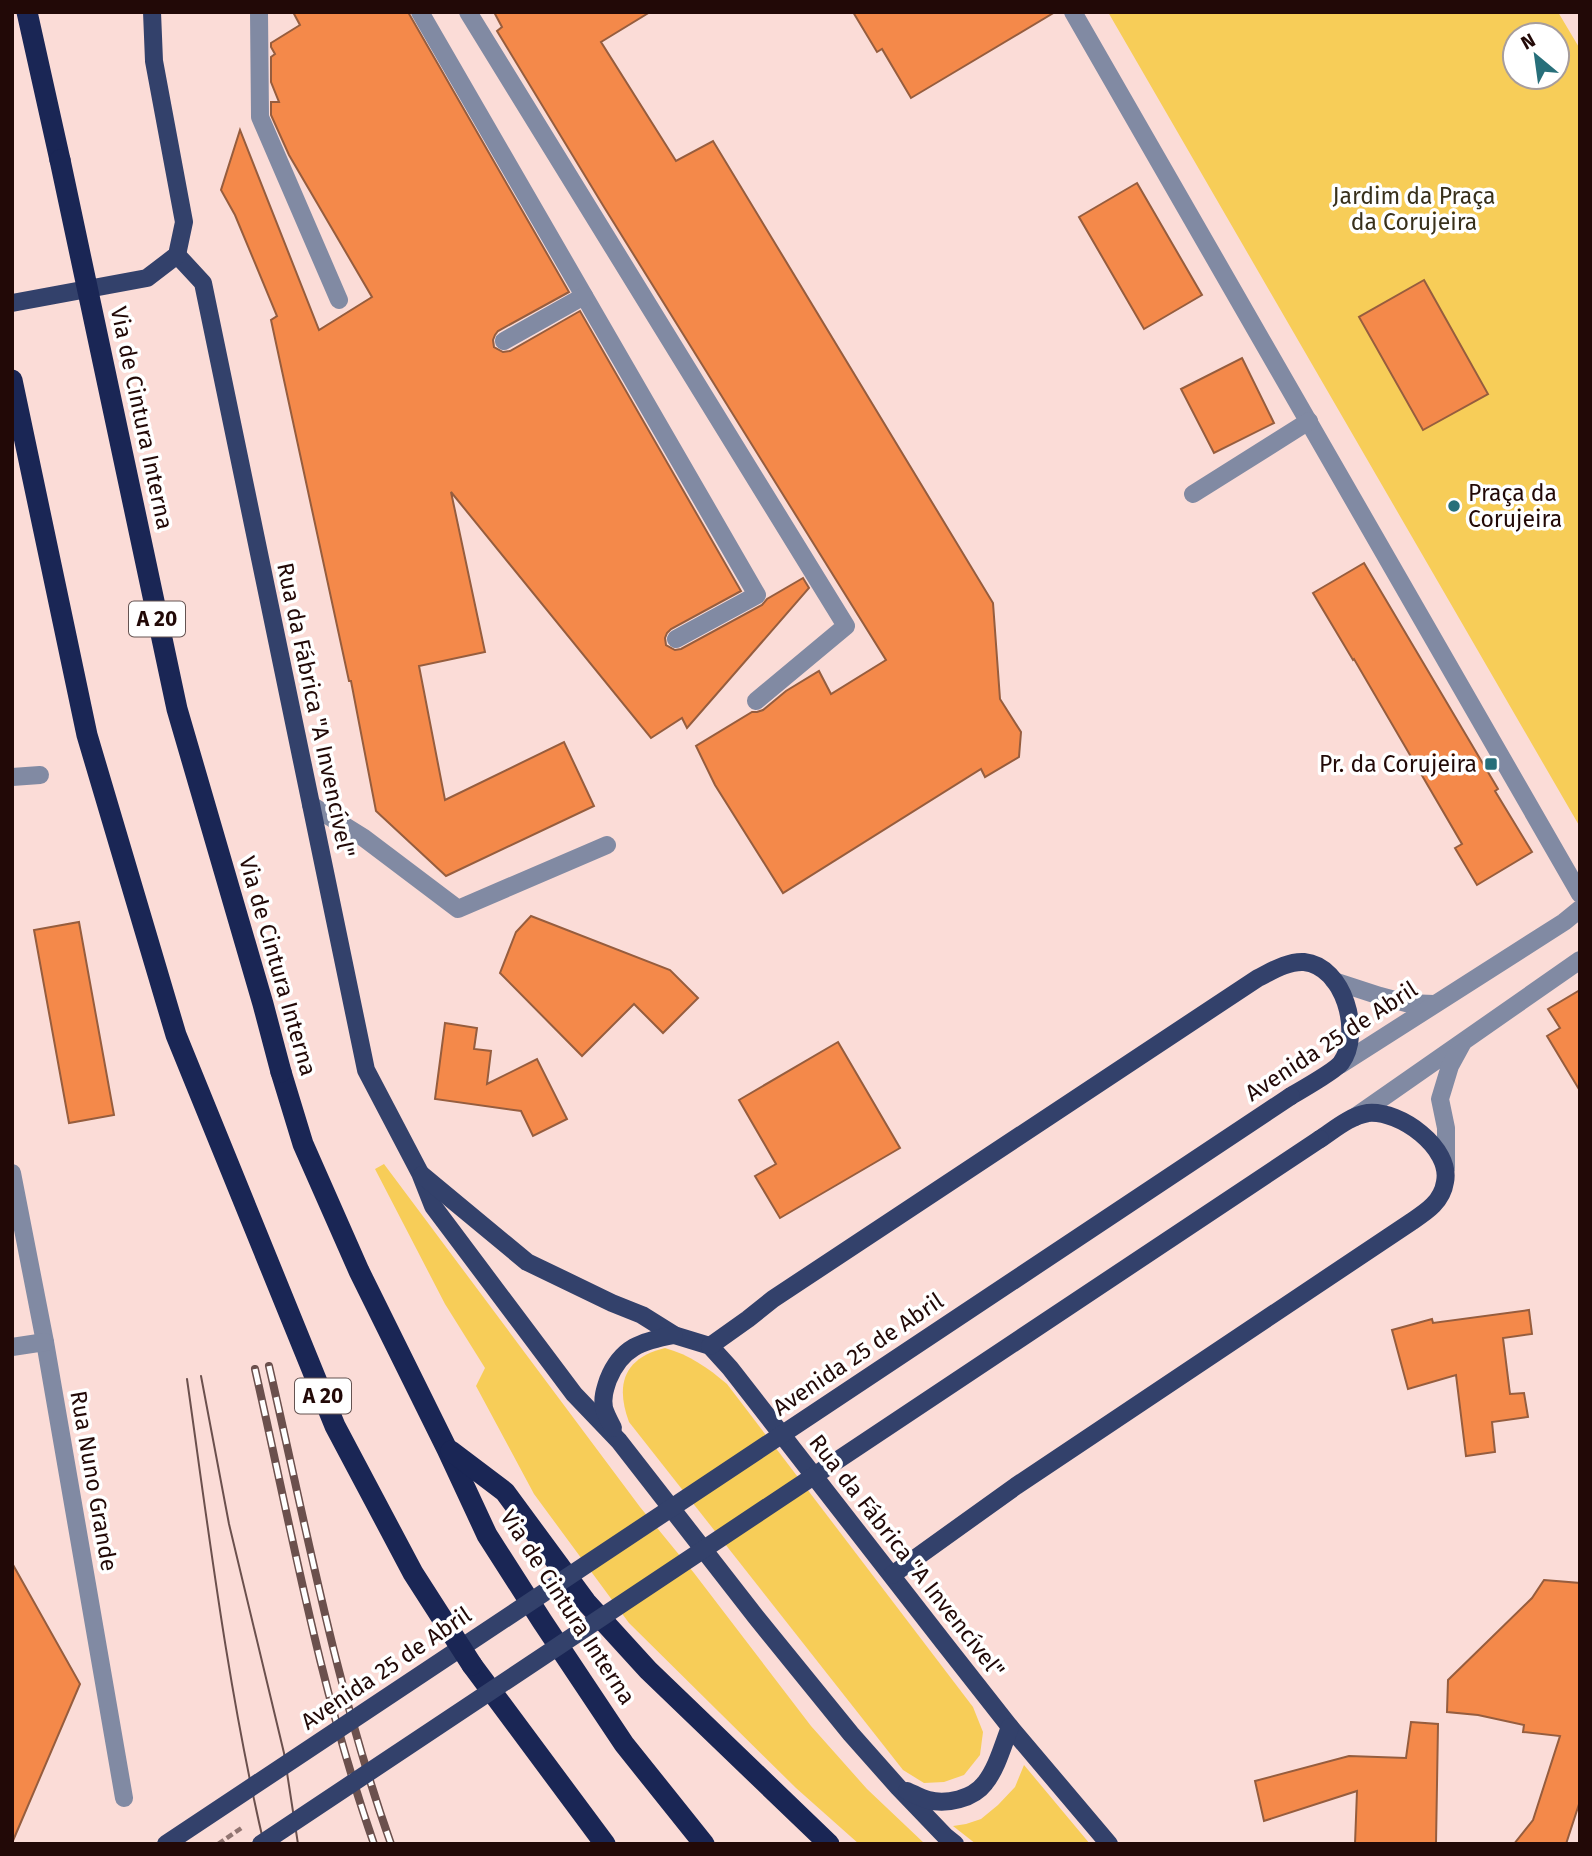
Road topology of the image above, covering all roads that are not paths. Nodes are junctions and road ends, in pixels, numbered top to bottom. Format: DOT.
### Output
graph roads {
  1 [pos="27,12"];
  2 [pos="152,12"];
  3 [pos="259,12"];
  4 [pos="420,12"];
  5 [pos="468,12"];
  6 [pos="1073,12"];
  7 [pos="177,255"];
  8 [pos="584,296"];
  9 [pos="340,300"];
  10 [pos="12,303"];
  11 [pos="504,341"];
  12 [pos="12,380"];
  13 [pos="1309,421"];
  14 [pos="1193,494"];
  15 [pos="676,639"];
  16 [pos="756,701"];
  17 [pos="40,775"];
  18 [pos="12,777"];
  19 [pos="311,806"];
  20 [pos="607,845"];
  21 [pos="1580,894"];
  22 [pos="1580,909"];
  23 [pos="1580,960"];
  24 [pos="1334,981"];
  25 [pos="1434,1004"];
  26 [pos="1464,1041"];
  27 [pos="1340,1065"];
  28 [pos="1355,1116"];
  29 [pos="1446,1168"];
  30 [pos="12,1173"];
  31 [pos="420,1173"];
  32 [pos="674,1335"];
  33 [pos="45,1342"];
  34 [pos="710,1346"];
  35 [pos="12,1347"];
  36 [pos="619,1441"];
  37 [pos="447,1449"];
  38 [pos="892,1575"];
  39 [pos="1010,1727"];
  40 [pos="898,1787"];
  41 [pos="124,1798"];
  42 [pos="166,1844"];
  43 [pos="261,1844"];
  44 [pos="605,1844"];
  45 [pos="704,1844"];
  46 [pos="830,1844"];
  47 [pos="955,1844"];
  48 [pos="1109,1844"];
  1 -- 37 [label="highway, Via de Cintura Interna / A 20, bridge"];
  2 -- 7 [label="main road"];
  3 -- 9 [label="street"];
  4 -- 8 [label="street"];
  5 -- 16 [label="street"];
  6 -- 13 [label="street"];
  7 -- 10 [label="main road"];
  7 -- 19 [label="main road, Rua da Fábrica \"A Invencível\""];
  8 -- 11 [label="street"];
  8 -- 15 [label="street"];
  12 -- 44 [label="highway, A 20, bridge"];
  13 -- 14 [label="street"];
  13 -- 21 [label="street"];
  17 -- 18 [label="street"];
  19 -- 20 [label="street"];
  19 -- 31 [label="main road, Rua da Fábrica \"A Invencível\""];
  22 -- 25 [label="street, Avenida 25 de Abril"];
  23 -- 26 [label="street"];
  24 -- 25 [label="street"];
  24 -- 27 [label="main road"];
  24 -- 34 [label="main road"];
  25 -- 27 [label="street, Avenida 25 de Abril"];
  26 -- 28 [label="street"];
  26 -- 29 [label="street"];
  27 -- 42 [label="main road, Avenida 25 de Abril, bridge"];
  28 -- 29 [label="main road"];
  28 -- 43 [label="main road, bridge"];
  29 -- 38 [label="main road"];
  30 -- 33 [label="street, Rua Nuno Grande"];
  31 -- 32 [label="main road, Rua da Fábrica \"A Invencível\""];
  31 -- 36 [label="main road, Rua da Fábrica \"A Invencível\""];
  32 -- 34 [label="main road, Rua da Fábrica \"A Invencível\""];
  32 -- 36 [label="main road, Rua da Fábrica \"A Invencível\""];
  33 -- 35 [label="street"];
  33 -- 41 [label="street, Rua Nuno Grande"];
  34 -- 38 [label="main road, Rua da Fábrica \"A Invencível\""];
  36 -- 40 [label="main road, Rua da Fábrica \"A Invencível\""];
  37 -- 45 [label="highway, Via de Cintura Interna / A 20"];
  37 -- 46 [label="highway"];
  38 -- 39 [label="main road, Rua da Fábrica \"A Invencível\""];
  39 -- 40 [label="main road, Rua da Fábrica \"A Invencível\""];
  39 -- 48 [label="main road, Rua da Fábrica \"A Invencível\""];
  40 -- 47 [label="main road, Rua da Fábrica \"A Invencível\""];
}
